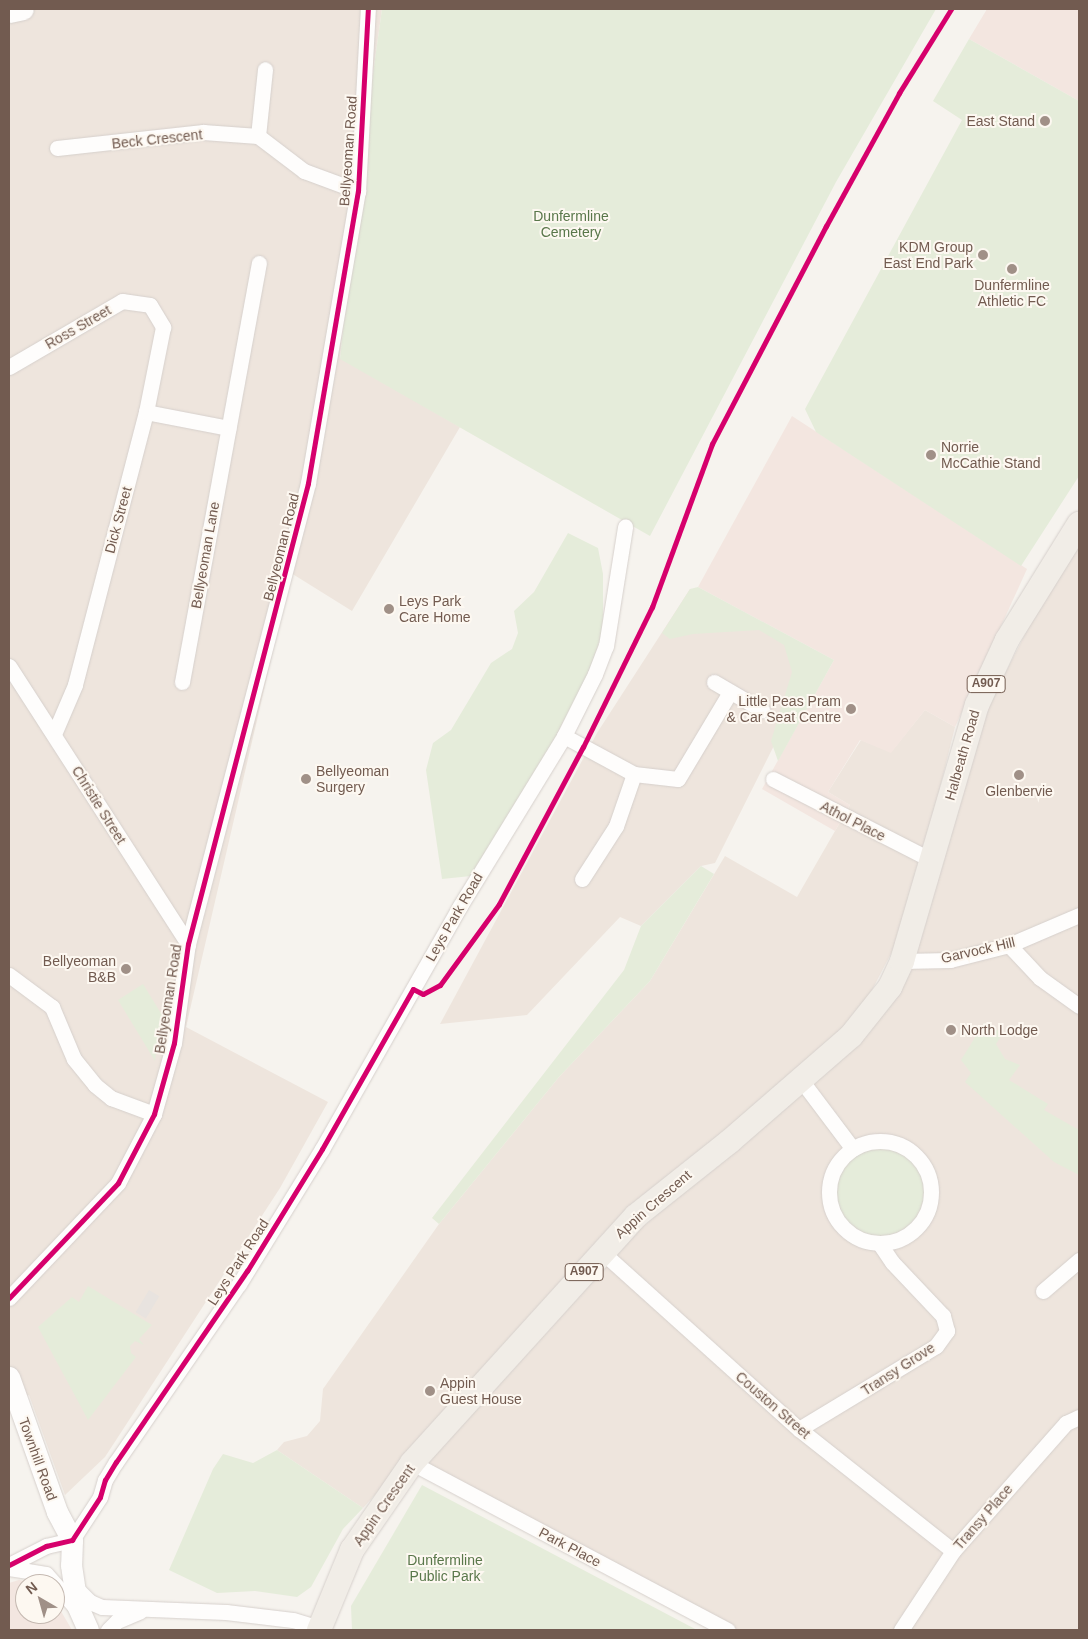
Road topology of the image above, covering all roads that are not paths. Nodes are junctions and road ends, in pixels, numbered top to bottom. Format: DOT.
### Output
graph roads {
  1 [pos="23,9"];
  2 [pos="368,9"];
  3 [pos="9,12"];
  4 [pos="265,69"];
  5 [pos="258,136"];
  6 [pos="57,148"];
  7 [pos="358,191"];
  8 [pos="259,263"];
  9 [pos="150,304"];
  10 [pos="9,367"];
  11 [pos="146,412"];
  12 [pos="228,428"];
  13 [pos="1079,524"];
  14 [pos="625,526"];
  15 [pos="9,666"];
  16 [pos="182,682"];
  17 [pos="714,682"];
  18 [pos="730,692"];
  19 [pos="762,710"];
  20 [pos="54,734"];
  21 [pos="564,736"];
  22 [pos="634,774"];
  23 [pos="774,779"];
  24 [pos="933,862"];
  25 [pos="582,879"];
  26 [pos="1079,915"];
  27 [pos="188,944"];
  28 [pos="1009,945"];
  29 [pos="902,961"];
  30 [pos="9,976"];
  31 [pos="1079,1006"];
  32 [pos="801,1080"];
  33 [pos="154,1114"];
  34 [pos="853,1149"];
  35 [pos="879,1243"];
  36 [pos="601,1251"];
  37 [pos="1079,1260"];
  38 [pos="1043,1291"];
  39 [pos="9,1298"];
  40 [pos="9,1377"];
  41 [pos="1079,1417"];
  42 [pos="799,1429"];
  43 [pos="412,1463"];
  44 [pos="72,1540"];
  45 [pos="953,1551"];
  46 [pos="9,1567"];
  47 [pos="74,1585"];
  48 [pos="149,1609"];
  49 [pos="84,1622"];
  50 [pos="108,1630"];
  51 [pos="320,1630"];
  52 [pos="728,1630"];
  53 [pos="901,1630"];
  1 -- 3 [label="street"];
  2 -- 7 [label="street, Bellyeoman Road"];
  4 -- 5 [label="street"];
  5 -- 6 [label="street, Beck Crescent"];
  5 -- 7 [label="street"];
  7 -- 27 [label="street, Bellyeoman Road"];
  8 -- 12 [label="street, Bellyeoman Lane"];
  9 -- 10 [label="street, Ross Street"];
  9 -- 11 [label="street, Dick Street"];
  11 -- 12 [label="street"];
  11 -- 20 [label="street, Dick Street"];
  12 -- 16 [label="street, Bellyeoman Lane"];
  13 -- 24 [label="main road, Halbeath Road / A907"];
  14 -- 21 [label="street, Leys Park Road"];
  15 -- 20 [label="street, Christie Street"];
  17 -- 18 [label="street"];
  18 -- 19 [label="street"];
  18 -- 22 [label="street"];
  20 -- 27 [label="street, Christie Street"];
  21 -- 22 [label="street"];
  21 -- 44 [label="street, Leys Park Road"];
  22 -- 25 [label="street"];
  23 -- 24 [label="street, Athol Place"];
  24 -- 29 [label="main road, Appin Crescent / A907"];
  26 -- 28 [label="street, Garvock Hill"];
  27 -- 33 [label="street, Bellyeoman Road"];
  28 -- 29 [label="street, Garvock Hill"];
  28 -- 31 [label="street"];
  29 -- 32 [label="main road, Appin Crescent / A907"];
  30 -- 33 [label="street"];
  32 -- 34 [label="street"];
  32 -- 36 [label="main road, Appin Crescent / A907"];
  33 -- 39 [label="street, Bellyeoman Road"];
  34 -- 35 [label="street"];
  34 -- 35 [label="street"];
  35 -- 42 [label="street, Transy Grove"];
  36 -- 42 [label="street, Couston Street"];
  36 -- 43 [label="main road, Appin Crescent / A907"];
  37 -- 38 [label="street"];
  40 -- 44 [label="street, Townhill Road"];
  41 -- 45 [label="street, Transy Place"];
  42 -- 45 [label="street, Couston Street"];
  43 -- 51 [label="main road, Appin Crescent / A907"];
  43 -- 52 [label="street, Park Place"];
  44 -- 46 [label="street"];
  44 -- 47 [label="street"];
  45 -- 53 [label="street, Transy Place"];
  46 -- 49 [label="street"];
  47 -- 48 [label="street"];
  47 -- 49 [label="street"];
  48 -- 50 [label="street"];
  48 -- 51 [label="street"];
}
